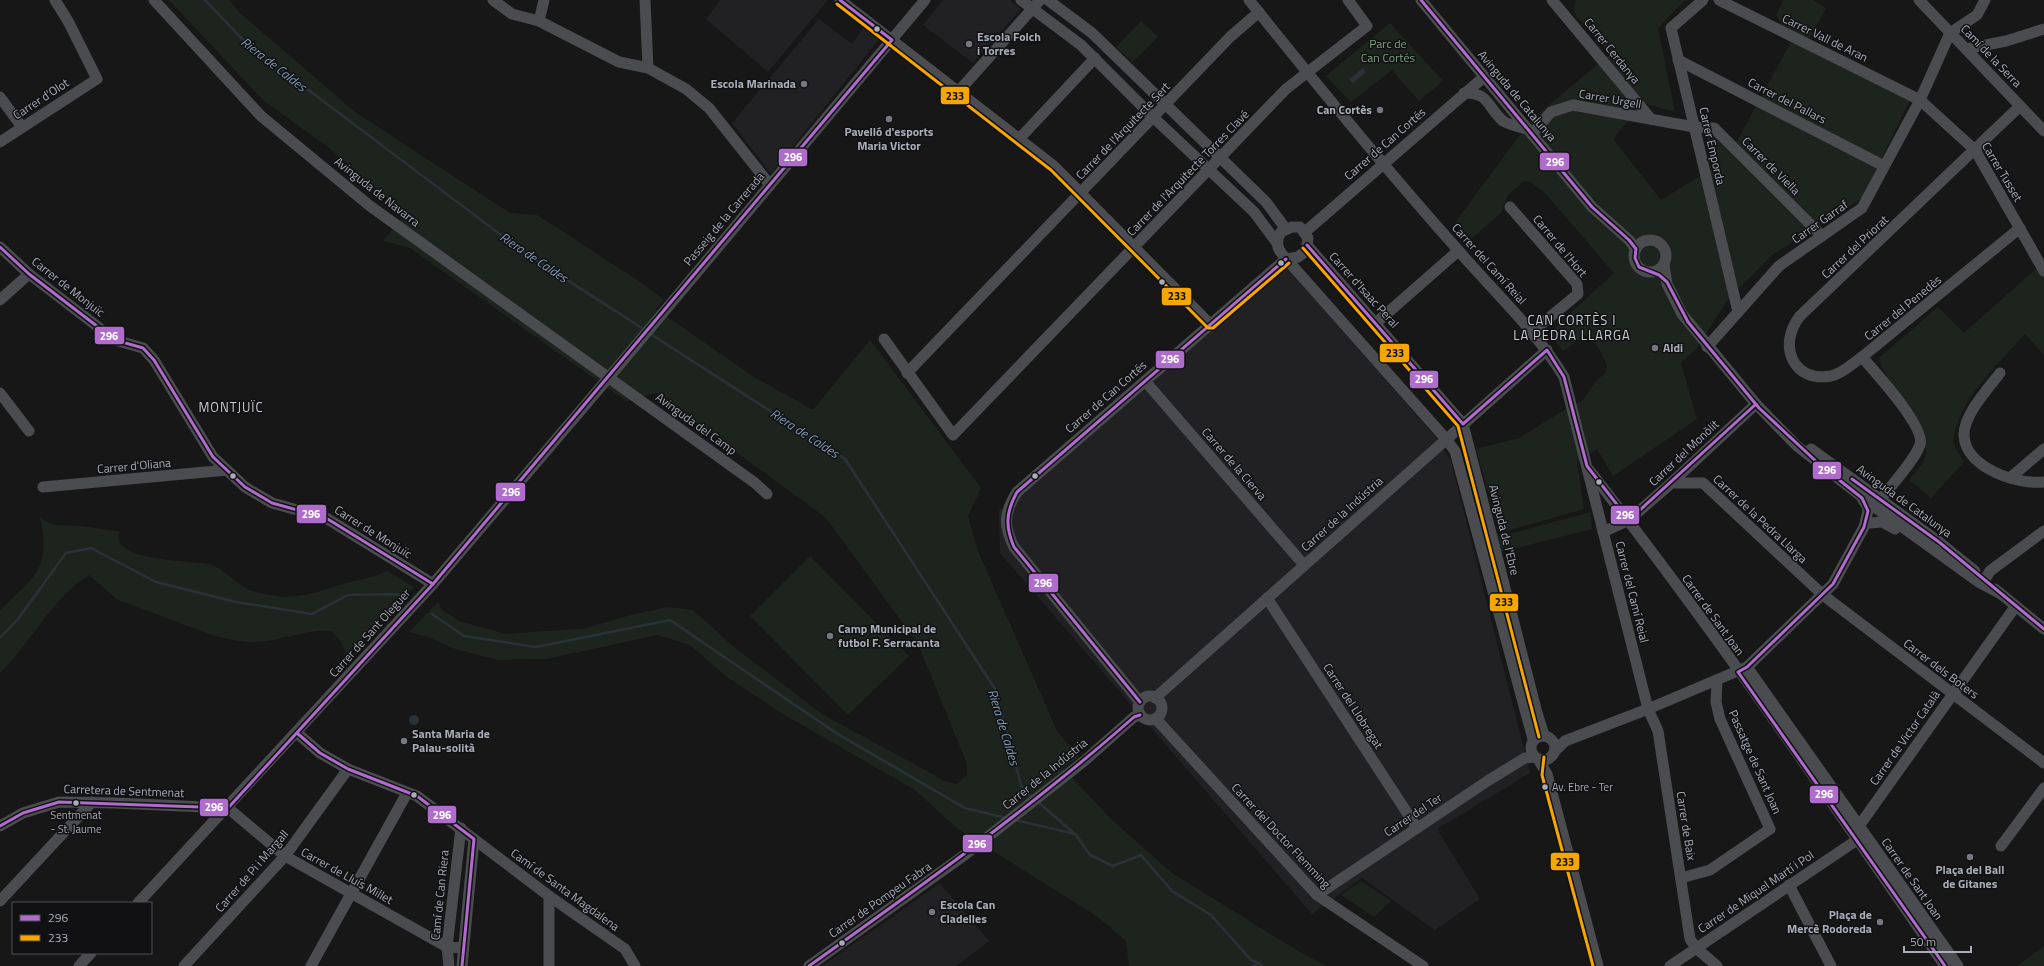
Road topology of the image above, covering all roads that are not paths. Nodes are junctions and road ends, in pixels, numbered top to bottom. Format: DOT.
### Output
graph roads {
  1 [pos="55,0"];
  2 [pos="154,0"];
  3 [pos="493,0"];
  4 [pos="544,0"];
  5 [pos="645,0"];
  6 [pos="840,0"];
  7 [pos="925,0"];
  8 [pos="1021,0"];
  9 [pos="1048,0"];
  10 [pos="1249,0"];
  11 [pos="1348,0"];
  12 [pos="1421,0"];
  13 [pos="1552,0"];
  14 [pos="1703,0"];
  15 [pos="1719,0"];
  16 [pos="1919,0"];
  17 [pos="1985,0"];
  18 [pos="1036,4"];
  19 [pos="1259,12"];
  20 [pos="539,20"];
  21 [pos="2044,29"];
  22 [pos="1950,33"];
  23 [pos="892,40"];
  24 [pos="1966,49"];
  25 [pos="1467,57"];
  26 [pos="1095,58"];
  27 [pos="1678,60"];
  28 [pos="648,68"];
  29 [pos="1307,72"];
  30 [pos="1484,77"];
  31 [pos="958,92"];
  32 [pos="1464,93"];
  33 [pos="0,97"];
  34 [pos="1920,100"];
  35 [pos="1165,106"];
  36 [pos="2020,106"];
  37 [pos="1154,118"];
  38 [pos="1651,119"];
  39 [pos="22,127"];
  40 [pos="1694,127"];
  41 [pos="2044,131"];
  42 [pos="1530,132"];
  43 [pos="1019,139"];
  44 [pos="0,142"];
  45 [pos="1975,150"];
  46 [pos="1220,159"];
  47 [pos="1383,163"];
  48 [pos="1884,166"];
  49 [pos="1209,171"];
  50 [pos="770,185"];
  51 [pos="1081,194"];
  52 [pos="1510,207"];
  53 [pos="2020,228"];
  54 [pos="1286,229"];
  55 [pos="1305,232"];
  56 [pos="1822,236"];
  57 [pos="1277,243"];
  58 [pos="1636,243"];
  59 [pos="1307,245"];
  60 [pos="0,247"];
  61 [pos="1134,248"];
  62 [pos="1458,251"];
  63 [pos="1286,259"];
  64 [pos="1664,265"];
  65 [pos="2044,271"];
  66 [pos="1653,272"];
  67 [pos="29,274"];
  68 [pos="1665,279"];
  69 [pos="0,300"];
  70 [pos="1738,312"];
  71 [pos="1376,323"];
  72 [pos="1210,324"];
  73 [pos="1533,331"];
  74 [pos="884,340"];
  75 [pos="1707,347"];
  76 [pos="1547,350"];
  77 [pos="1862,358"];
  78 [pos="621,363"];
  79 [pos="907,373"];
  80 [pos="2000,373"];
  81 [pos="610,377"];
  82 [pos="1145,381"];
  83 [pos="0,393"];
  84 [pos="1756,404"];
  85 [pos="1463,424"];
  86 [pos="29,431"];
  87 [pos="1789,437"];
  88 [pos="1446,439"];
  89 [pos="2044,449"];
  90 [pos="1587,466"];
  91 [pos="227,470"];
  92 [pos="2010,478"];
  93 [pos="1672,482"];
  94 [pos="2044,482"];
  95 [pos="43,487"];
  96 [pos="767,494"];
  97 [pos="1862,498"];
  98 [pos="1878,504"];
  99 [pos="1629,520"];
  100 [pos="1867,525"];
  101 [pos="2044,531"];
  102 [pos="1604,532"];
  103 [pos="1908,532"];
  104 [pos="1937,552"];
  105 [pos="1304,565"];
  106 [pos="1985,579"];
  107 [pos="433,584"];
  108 [pos="1999,594"];
  109 [pos="1823,595"];
  110 [pos="1268,598"];
  111 [pos="2015,607"];
  112 [pos="2042,629"];
  113 [pos="1742,670"];
  114 [pos="1717,681"];
  115 [pos="1952,694"];
  116 [pos="1155,698"];
  117 [pos="1140,702"];
  118 [pos="1648,709"];
  119 [pos="1140,715"];
  120 [pos="1156,719"];
  121 [pos="297,733"];
  122 [pos="1548,737"];
  123 [pos="1533,739"];
  124 [pos="1565,741"];
  125 [pos="1539,756"];
  126 [pos="2044,763"];
  127 [pos="348,769"];
  128 [pos="2044,788"];
  129 [pos="407,793"];
  130 [pos="92,802"];
  131 [pos="228,808"];
  132 [pos="0,826"];
  133 [pos="1859,826"];
  134 [pos="461,828"];
  135 [pos="1417,828"];
  136 [pos="474,839"];
  137 [pos="1857,840"];
  138 [pos="2001,846"];
  139 [pos="966,854"];
  140 [pos="285,856"];
  141 [pos="1681,878"];
  142 [pos="1789,885"];
  143 [pos="352,894"];
  144 [pos="1317,895"];
  145 [pos="549,896"];
  146 [pos="0,901"];
  147 [pos="139,902"];
  148 [pos="447,947"];
  149 [pos="463,948"];
  150 [pos="1696,948"];
  151 [pos="90,954"];
  152 [pos="79,966"];
  153 [pos="184,966"];
  154 [pos="312,966"];
  155 [pos="449,966"];
  156 [pos="462,966"];
  157 [pos="549,966"];
  158 [pos="635,966"];
  159 [pos="809,966"];
  160 [pos="1422,966"];
  161 [pos="1598,966"];
  162 [pos="1670,966"];
  163 [pos="1717,966"];
  164 [pos="1831,966"];
  165 [pos="1945,966"];
  166 [pos="1958,966"];
  1 -- 39 [label="street, Carrer d'Olot"];
  2 -- 81 [label="street, Avinguda de Navarra"];
  3 -- 20 [label="street"];
  4 -- 20 [label="street"];
  5 -- 28 [label="street"];
  6 -- 23 [label="street"];
  7 -- 23 [label="street, Passeig de la Carrerada"];
  8 -- 18 [label="street"];
  9 -- 35 [label="street"];
  10 -- 19 [label="street, Carrer del Camí Reial"];
  11 -- 29 [label="street, Carrer de l'Arquitecte Torres Clavé"];
  12 -- 25 [label="street, Avinguda de Catalunya"];
  13 -- 38 [label="street, Carrer Cerdanya"];
  14 -- 27 [label="street, Carrer Emporda"];
  15 -- 34 [label="street, Carrer Vall de Aran"];
  16 -- 22 [label="street, Camí de la Serra"];
  17 -- 22 [label="street"];
  18 -- 26 [label="street"];
  18 -- 31 [label="street"];
  19 -- 29 [label="street, Carrer del Camí Reial"];
  19 -- 35 [label="street, Carrer de l'Arquitecte Sert"];
  20 -- 28 [label="street"];
  21 -- 24 [label="street"];
  22 -- 24 [label="street, Camí de la Serra"];
  22 -- 34 [label="street, Carrer Garraf"];
  23 -- 31 [label="street"];
  23 -- 50 [label="street, Passeig de la Carrerada"];
  24 -- 36 [label="street, Camí de la Serra"];
  25 -- 30 [label="street, Avinguda de Catalunya"];
  25 -- 32 [label="street"];
  26 -- 37 [label="street"];
  26 -- 43 [label="street"];
  27 -- 40 [label="street, Carrer Emporda"];
  27 -- 48 [label="street, Carrer del Pallars"];
  28 -- 50 [label="street"];
  29 -- 46 [label="street, Carrer de l'Arquitecte Torres Clavé"];
  29 -- 47 [label="street, Carrer del Camí Reial"];
  30 -- 32 [label="street, Carrer de Can Cortés"];
  30 -- 42 [label="street, Avinguda de Catalunya"];
  31 -- 43 [label="street"];
  32 -- 42 [label="street"];
  32 -- 47 [label="street, Carrer de Can Cortés"];
  33 -- 39 [label="street"];
  34 -- 45 [label="street, Carrer Tusset"];
  34 -- 48 [label="street, Carrer Garraf"];
  35 -- 37 [label="street, Carrer de l'Arquitecte Sert"];
  35 -- 46 [label="street"];
  36 -- 41 [label="street, Camí de la Serra"];
  36 -- 45 [label="street, Carrer del Priorat"];
  37 -- 49 [label="street"];
  37 -- 51 [label="street, Carrer de l'Arquitecte Sert"];
  38 -- 40 [label="street, Carrer Urgell"];
  38 -- 42 [label="street, Carrer Urgell"];
  39 -- 44 [label="street, Carrer d'Olot"];
  40 -- 56 [label="street, Carrer de Viella"];
  40 -- 70 [label="street, Carrer Emporda"];
  42 -- 58 [label="street, Avinguda de Catalunya"];
  43 -- 51 [label="street"];
  45 -- 53 [label="street, Carrer Tusset"];
  45 -- 77 [label="street, Carrer del Priorat"];
  46 -- 49 [label="street, Carrer de l'Arquitecte Torres Clavé"];
  46 -- 54 [label="street"];
  47 -- 55 [label="street, Carrer de Can Cortés"];
  47 -- 62 [label="street, Carrer del Camí Reial"];
  48 -- 56 [label="street, Carrer Garraf"];
  49 -- 57 [label="street"];
  49 -- 61 [label="street, Carrer de l'Arquitecte Torres Clavé"];
  50 -- 78 [label="street, Passeig de la Carrerada"];
  51 -- 61 [label="street"];
  51 -- 79 [label="street, Carrer de l'Arquitecte Sert"];
  52 -- 73 [label="street, Carrer de l'Hort"];
  53 -- 65 [label="street, Carrer Tusset"];
  53 -- 77 [label="street, Carrer del Penedès"];
  54 -- 55 [label="street"];
  54 -- 57 [label="street"];
  55 -- 59 [label="street"];
  56 -- 70 [label="street, Carrer Garraf"];
  57 -- 63 [label="street"];
  58 -- 64 [label="street"];
  58 -- 66 [label="street"];
  59 -- 63 [label="street"];
  59 -- 71 [label="street, Carrer d'Isaac Peral"];
  60 -- 67 [label="street, Carrer de Monjuïc"];
  61 -- 72 [label="street"];
  61 -- 79 [label="street, Carrer de l'Arquitecte Torres Clavé"];
  62 -- 71 [label="street"];
  62 -- 73 [label="street, Carrer del Camí Reial"];
  63 -- 72 [label="street, Carrer de Can Cortés"];
  63 -- 88 [label="street"];
  64 -- 66 [label="street"];
  64 -- 68 [label="street, Avinguda de Catalunya"];
  66 -- 68 [label="street"];
  67 -- 69 [label="street"];
  67 -- 91 [label="street, Carrer de Monjuïc"];
  68 -- 75 [label="street, Avinguda de Catalunya"];
  70 -- 75 [label="street, Carrer Garraf"];
  71 -- 85 [label="street, Carrer d'Isaac Peral"];
  72 -- 82 [label="street, Carrer de Can Cortés"];
  73 -- 76 [label="street, Carrer del Camí Reial"];
  74 -- 79 [label="street"];
  75 -- 84 [label="street, Avinguda de Catalunya"];
  76 -- 85 [label="street, Carrer de la Indústria"];
  76 -- 90 [label="street, Carrer del Camí Reial"];
  77 -- 98 [label="street, Carrer del Penedès"];
  78 -- 81 [label="street, Carrer de Sant Oleguer"];
  80 -- 92 [label="street"];
  81 -- 96 [label="street, Avinguda del Camp"];
  81 -- 107 [label="street, Carrer de Sant Oleguer"];
  82 -- 105 [label="street, Carrer de la Cierva"];
  82 -- 117 [label="street, Carrer de Can Cortés"];
  83 -- 86 [label="street"];
  84 -- 87 [label="street, Avinguda de Catalunya"];
  84 -- 93 [label="street, Carrer del Monòlit"];
  85 -- 88 [label="street, Carrer de la Indústria"];
  85 -- 122 [label="street, Avinguda de l'Ebre"];
  87 -- 97 [label="street, Avinguda de Catalunya"];
  87 -- 98 [label="street, Avinguda de Catalunya"];
  88 -- 105 [label="street, Carrer de la Indústria"];
  88 -- 123 [label="street"];
  89 -- 92 [label="street"];
  90 -- 99 [label="street, Carrer de Sant Joan"];
  90 -- 102 [label="street, Carrer del Camí Reial"];
  91 -- 95 [label="street, Carrer d'Oliana"];
  91 -- 107 [label="street, Carrer de Monjuïc"];
  92 -- 94 [label="street"];
  93 -- 99 [label="street, Carrer del Monòlit"];
  93 -- 109 [label="street, Carrer de la Pedra Llarga"];
  97 -- 98 [label="street, Avinguda de Catalunya"];
  97 -- 100 [label="street"];
  98 -- 100 [label="street, Carrer del Penedès"];
  98 -- 103 [label="street, Avinguda de Catalunya"];
  98 -- 104 [label="street"];
  98 -- 106 [label="street, Avinguda de Catalunya"];
  99 -- 102 [label="street, Carrer del Monòlit"];
  99 -- 113 [label="street, Carrer de Sant Joan"];
  100 -- 103 [label="street"];
  100 -- 109 [label="street"];
  101 -- 106 [label="street"];
  102 -- 118 [label="street, Carrer del Camí Reial"];
  103 -- 104 [label="street, Avinguda de Catalunya"];
  104 -- 108 [label="street, Avinguda de Catalunya"];
  105 -- 110 [label="street, Carrer de la Indústria"];
  106 -- 108 [label="street, Avinguda de Catalunya"];
  107 -- 121 [label="street, Carrer de Sant Oleguer"];
  108 -- 111 [label="street, Avinguda de Catalunya"];
  109 -- 113 [label="street"];
  109 -- 115 [label="street, Carrer dels Boters"];
  110 -- 116 [label="street, Carrer de la Indústria"];
  110 -- 135 [label="street, Carrer del Llobregat"];
  111 -- 112 [label="street, Avinguda de Catalunya"];
  111 -- 115 [label="street, Carrer de Victor Català"];
  113 -- 114 [label="street"];
  113 -- 133 [label="street, Carrer de Sant Joan"];
  113 -- 137 [label="street, Carrer de Sant Joan"];
  114 -- 118 [label="street"];
  114 -- 141 [label="street, Passatge de Sant Joan"];
  115 -- 126 [label="street, Carrer dels Boters"];
  115 -- 133 [label="street, Carrer de Victor Català"];
  116 -- 117 [label="street"];
  116 -- 120 [label="street"];
  117 -- 119 [label="street"];
  118 -- 124 [label="street"];
  118 -- 141 [label="street, Carrer de Baix"];
  119 -- 120 [label="street"];
  119 -- 139 [label="street, Carrer de la Indústria"];
  120 -- 144 [label="street, Carrer del Doctor Flemming"];
  121 -- 127 [label="street, Camí de Santa Magdalena"];
  121 -- 131 [label="street, Carrer de Sant Oleguer"];
  122 -- 123 [label="street"];
  122 -- 124 [label="street"];
  122 -- 125 [label="street, Avinguda de l'Ebre"];
  123 -- 125 [label="street"];
  124 -- 125 [label="street, Carrer del Ter"];
  125 -- 135 [label="street, Carrer del Ter"];
  125 -- 161 [label="street, Avinguda de l'Ebre"];
  127 -- 129 [label="street, Camí de Santa Magdalena"];
  127 -- 140 [label="street, Carrer de Pi i Margall"];
  128 -- 138 [label="street"];
  129 -- 134 [label="street, Camí de Santa Magdalena"];
  129 -- 143 [label="street"];
  130 -- 131 [label="street, Carretera de Sentmenat"];
  130 -- 132 [label="street, Carretera de Sentmenat"];
  130 -- 146 [label="street"];
  131 -- 140 [label="street, Carrer de Lluís Millet"];
  131 -- 147 [label="street, Carrer de Sant Oleguer"];
  133 -- 137 [label="street"];
  133 -- 166 [label="street, Carrer de Sant Joan"];
  134 -- 136 [label="street, Camí de Santa Magdalena"];
  134 -- 148 [label="street, Camí de Can Riera"];
  135 -- 144 [label="street, Carrer del Ter"];
  136 -- 145 [label="street, Camí de Santa Magdalena"];
  136 -- 149 [label="street"];
  137 -- 142 [label="street, Carrer de Miquel Martí i Pol"];
  137 -- 165 [label="street, Carrer de Sant Joan"];
  139 -- 159 [label="street, Carrer de Pompeu Fabra"];
  140 -- 143 [label="street, Carrer de Lluís Millet"];
  140 -- 153 [label="street, Carrer de Pi i Margall"];
  141 -- 150 [label="street, Carrer de Baix"];
  142 -- 150 [label="street, Carrer de Miquel Martí i Pol"];
  142 -- 164 [label="street"];
  143 -- 148 [label="street, Carrer de Lluís Millet"];
  143 -- 154 [label="street"];
  144 -- 160 [label="street, Carrer del Doctor Flemming"];
  145 -- 157 [label="street"];
  145 -- 158 [label="street, Camí de Santa Magdalena"];
  148 -- 149 [label="street, Carrer de Lluís Millet"];
  148 -- 155 [label="street, Camí de Can Riera"];
  149 -- 156 [label="street"];
  150 -- 162 [label="street, Carrer de Miquel Martí i Pol"];
  150 -- 163 [label="street"];
  151 -- 152 [label="street"];
}
